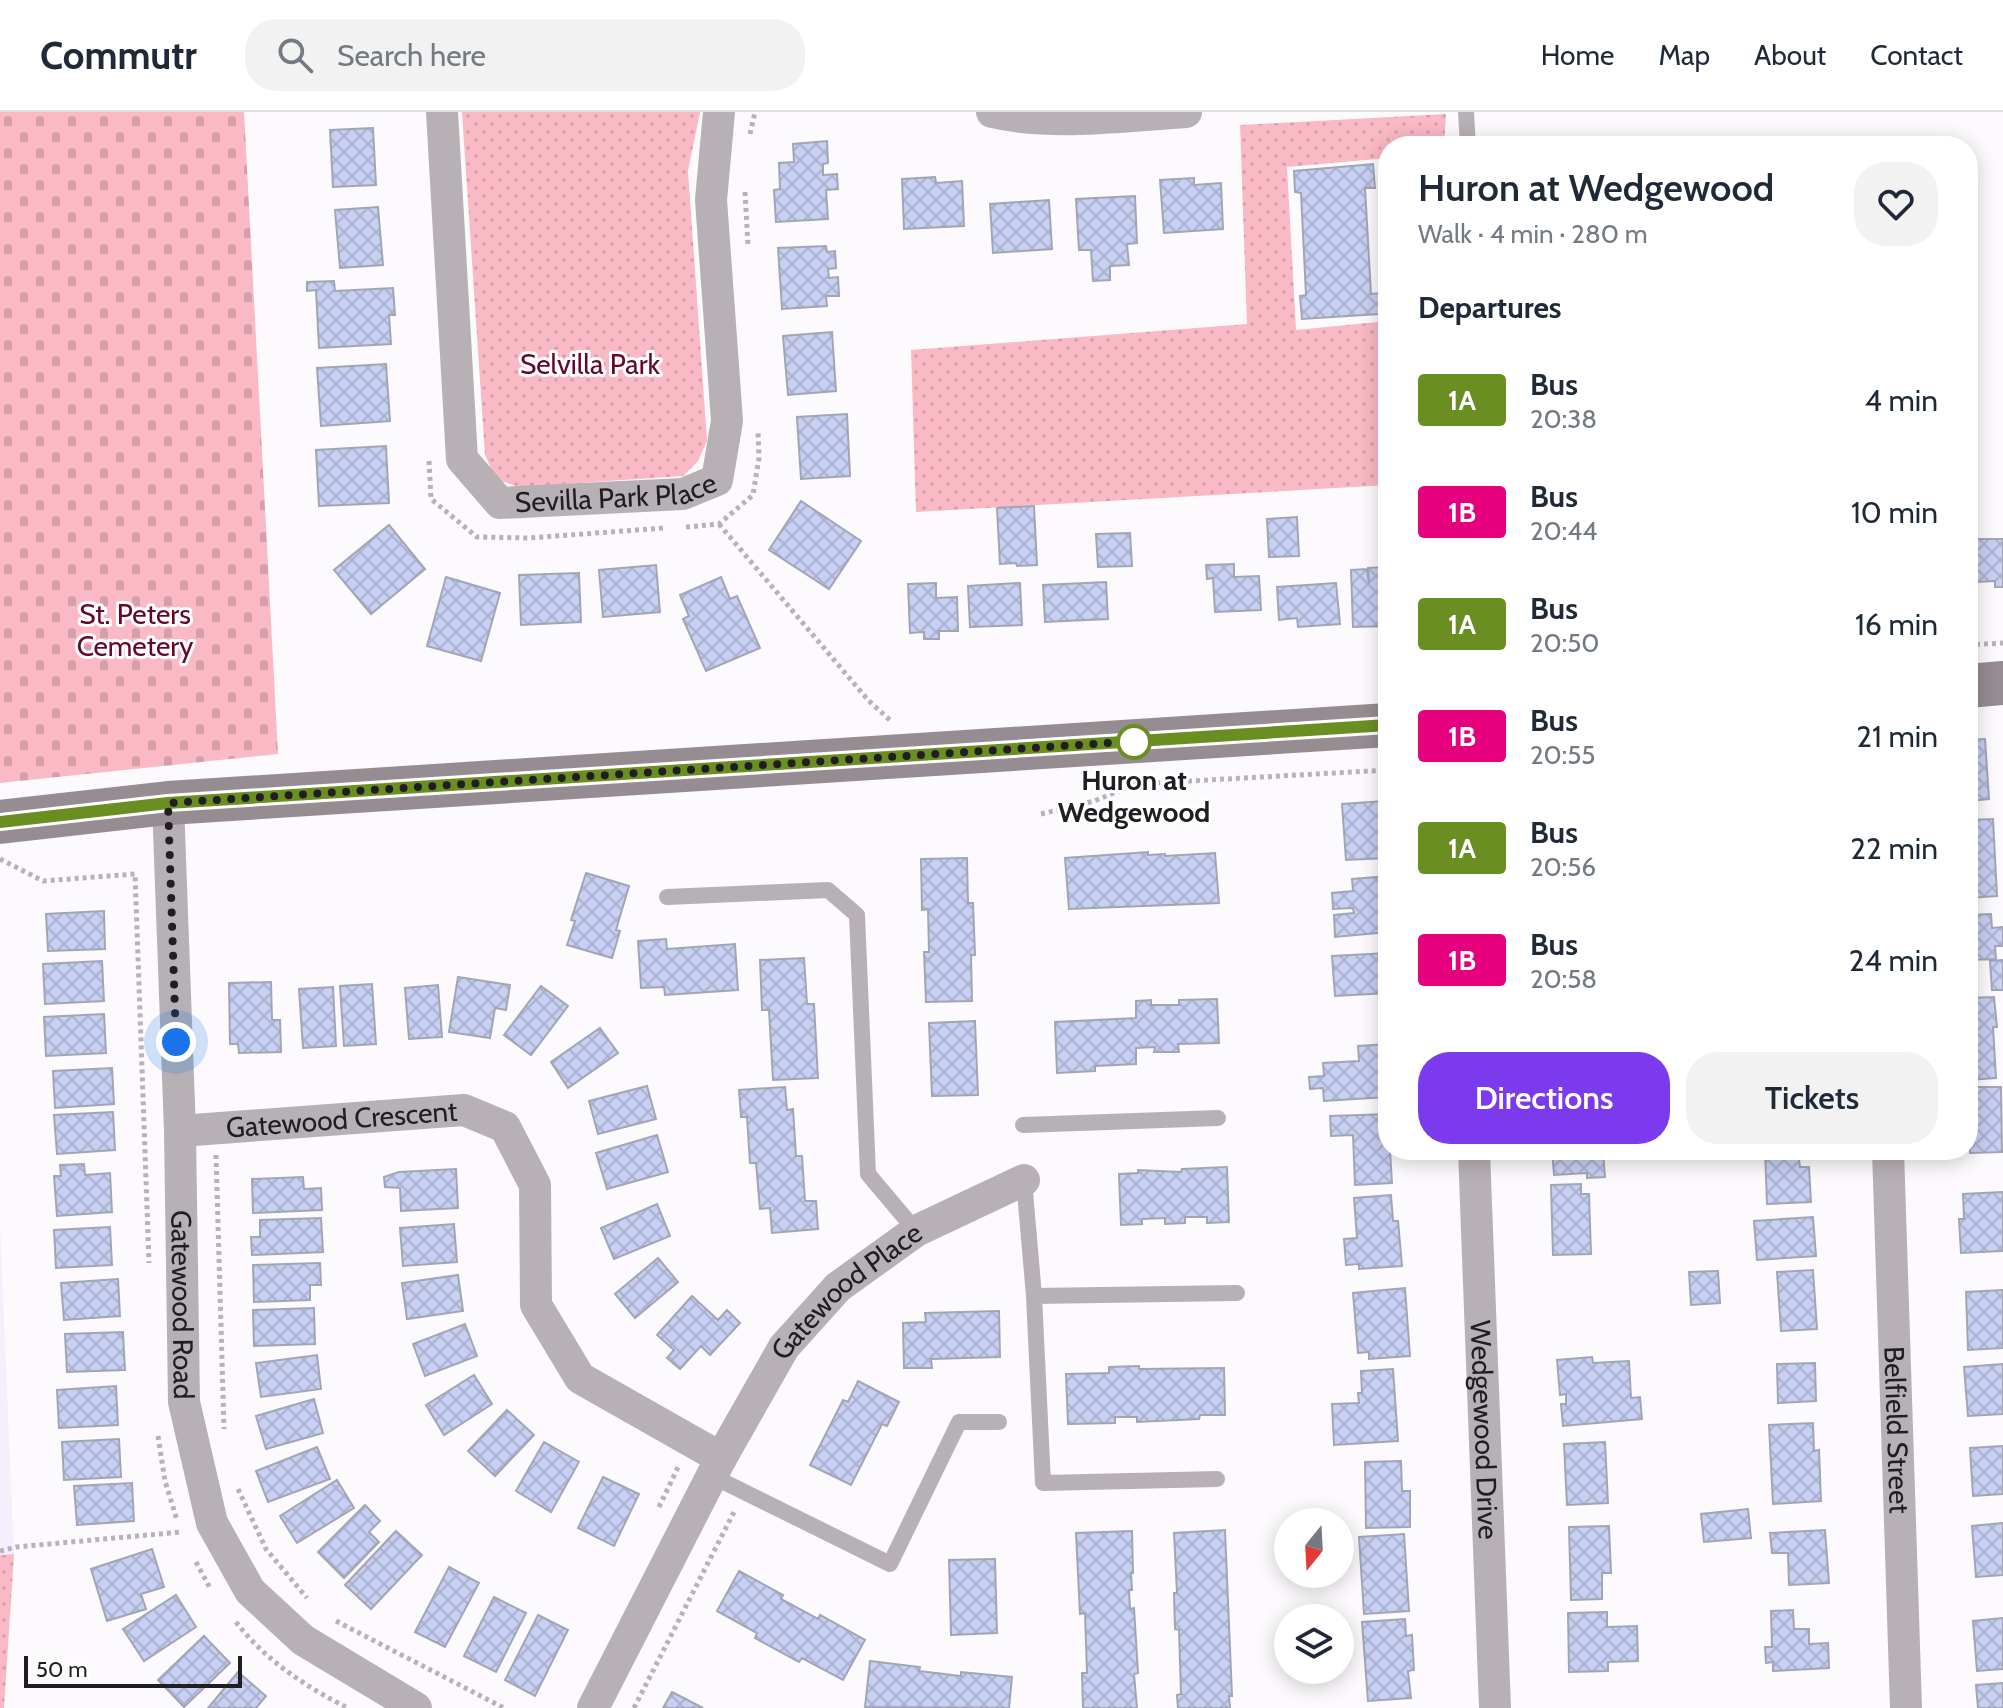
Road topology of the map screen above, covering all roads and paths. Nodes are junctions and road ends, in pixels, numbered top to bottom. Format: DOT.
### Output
graph roads {
  1 [pos="442,112"];
  2 [pos="719,112"];
  3 [pos="755,112"];
  4 [pos="992,112"];
  5 [pos="1186,112"];
  6 [pos="1466,112"];
  7 [pos="1467,136"];
  8 [pos="749,139"];
  9 [pos="744,181"];
  10 [pos="748,258"];
  11 [pos="757,427"];
  12 [pos="429,453"];
  13 [pos="719,524"];
  14 [pos="2003,643"];
  15 [pos="1978,644"];
  16 [pos="2003,683"];
  17 [pos="1978,685"];
  18 [pos="1378,726"];
  19 [pos="898,727"];
  20 [pos="1378,771"];
  21 [pos="168,803"];
  22 [pos="1041,814"];
  23 [pos="0,822"];
  24 [pos="667,897"];
  25 [pos="1218,1118"];
  26 [pos="1023,1125"];
  27 [pos="180,1131"];
  28 [pos="216,1154"];
  29 [pos="1474,1160"];
  30 [pos="1888,1160"];
  31 [pos="1024,1180"];
  32 [pos="916,1231"];
  33 [pos="1237,1293"];
  34 [pos="1034,1296"];
  35 [pos="999,1422"];
  36 [pos="226,1440"];
  37 [pos="716,1467"];
  38 [pos="1217,1479"];
  39 [pos="234,1480"];
  40 [pos="736,1509"];
  41 [pos="181,1532"];
  42 [pos="0,1551"];
  43 [pos="312,1604"];
  44 [pos="333,1620"];
  45 [pos="416,1708"];
  46 [pos="504,1708"];
  47 [pos="593,1708"];
  48 [pos="634,1708"];
  49 [pos="1495,1708"];
  50 [pos="1906,1708"];
  1 -- 2 [label="street, Sevilla Park Place"];
  3 -- 8 [label="path"];
  4 -- 5 [label="street"];
  6 -- 7 [label="lane"];
  9 -- 10 [label="path"];
  11 -- 13 [label="path"];
  12 -- 13 [label="path"];
  13 -- 19 [label="path"];
  14 -- 15 [label="path"];
  16 -- 17 [label="main road"];
  18 -- 21 [label="main road"];
  20 -- 22 [label="path"];
  21 -- 23 [label="main road"];
  21 -- 27 [label="street, Gatewood Road"];
  24 -- 32 [label="lane"];
  25 -- 26 [label="lane"];
  27 -- 37 [label="street, Gatewood Crescent"];
  27 -- 45 [label="street, Gatewood Road"];
  28 -- 36 [label="path"];
  29 -- 49 [label="street, Wedgewood Drive"];
  30 -- 50 [label="street, Belfield Street"];
  31 -- 32 [label="street, Gatewood Place"];
  31 -- 34 [label="lane"];
  32 -- 37 [label="street, Gatewood Place"];
  33 -- 34 [label="lane"];
  34 -- 38 [label="lane"];
  35 -- 37 [label="lane"];
  37 -- 47 [label="street"];
  39 -- 43 [label="path"];
  40 -- 48 [label="path"];
  41 -- 42 [label="path"];
  44 -- 46 [label="path"];
}
